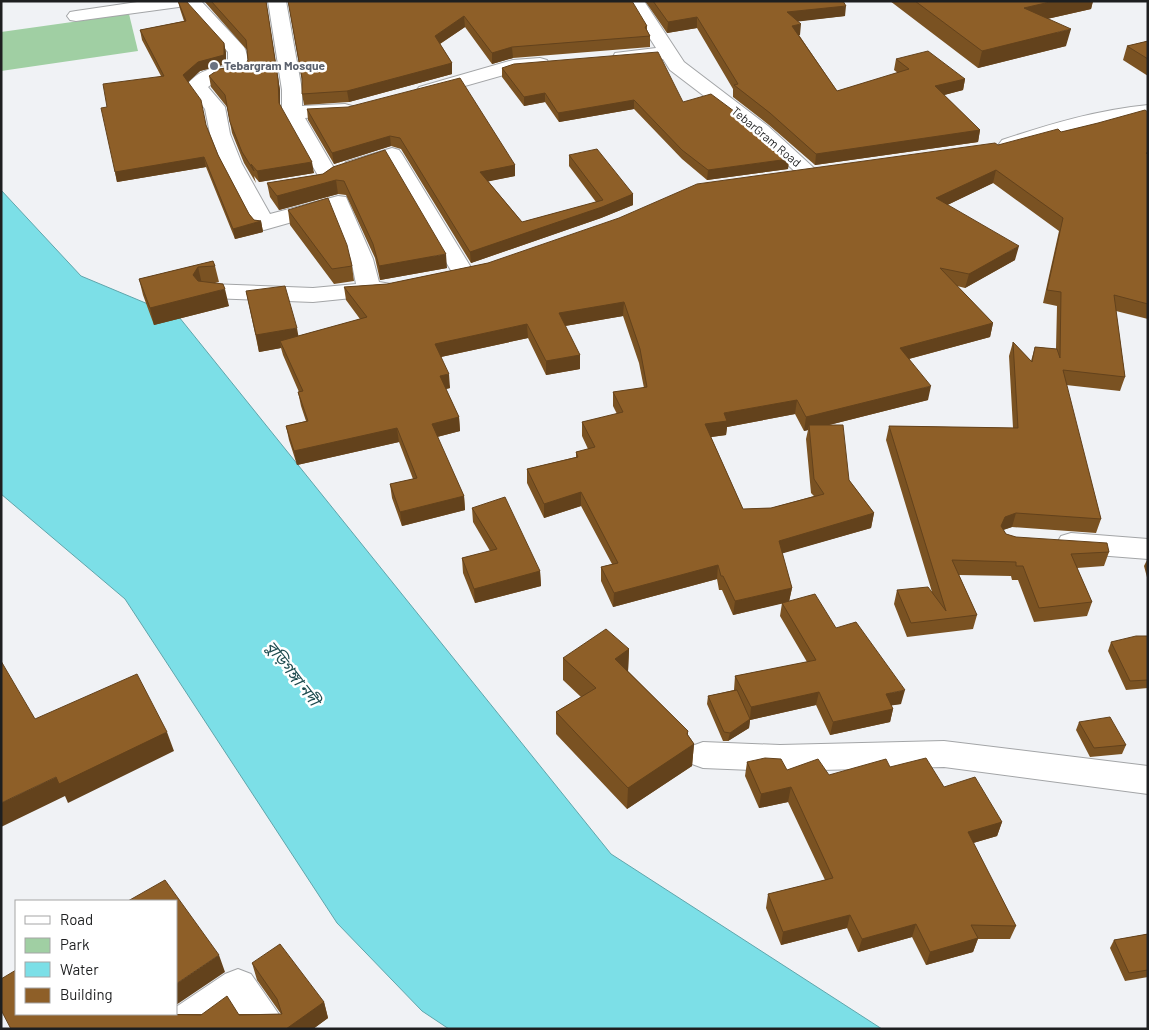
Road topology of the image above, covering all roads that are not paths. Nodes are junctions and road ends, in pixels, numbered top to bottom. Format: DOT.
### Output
graph roads {
  1 [pos="185,1"];
  2 [pos="191,1"];
  3 [pos="277,1"];
  4 [pos="635,1"];
  5 [pos="76,16"];
  6 [pos="668,53"];
  7 [pos="600,59"];
  8 [pos="561,62"];
  9 [pos="412,95"];
  10 [pos="367,105"];
  11 [pos="1148,111"];
  12 [pos="292,113"];
  13 [pos="1123,113"];
  14 [pos="1148,122"];
  15 [pos="986,148"];
  16 [pos="780,176"];
  17 [pos="463,274"];
  18 [pos="407,285"];
  19 [pos="369,289"];
  20 [pos="210,291"];
  21 [pos="1041,541"];
  22 [pos="1148,549"];
  23 [pos="703,755"];
  24 [pos="1148,780"];
  25 [pos="175,1029"];
  26 [pos="267,1029"];
  1 -- 5 [label="street"];
  2 -- 19 [label="street"];
  3 -- 12 [label="street"];
  4 -- 6 [label="street, TebarGram Road"];
  6 -- 7 [label="street"];
  6 -- 16 [label="street, TebarGram Road"];
  8 -- 9 [label="street"];
  10 -- 12 [label="street"];
  11 -- 13 [label="street"];
  12 -- 17 [label="street"];
  13 -- 14 [label="street"];
  13 -- 15 [label="street"];
  18 -- 19 [label="street"];
  19 -- 20 [label="street"];
  21 -- 22 [label="street"];
  23 -- 24 [label="street"];
  25 -- 26 [label="street"];
}
